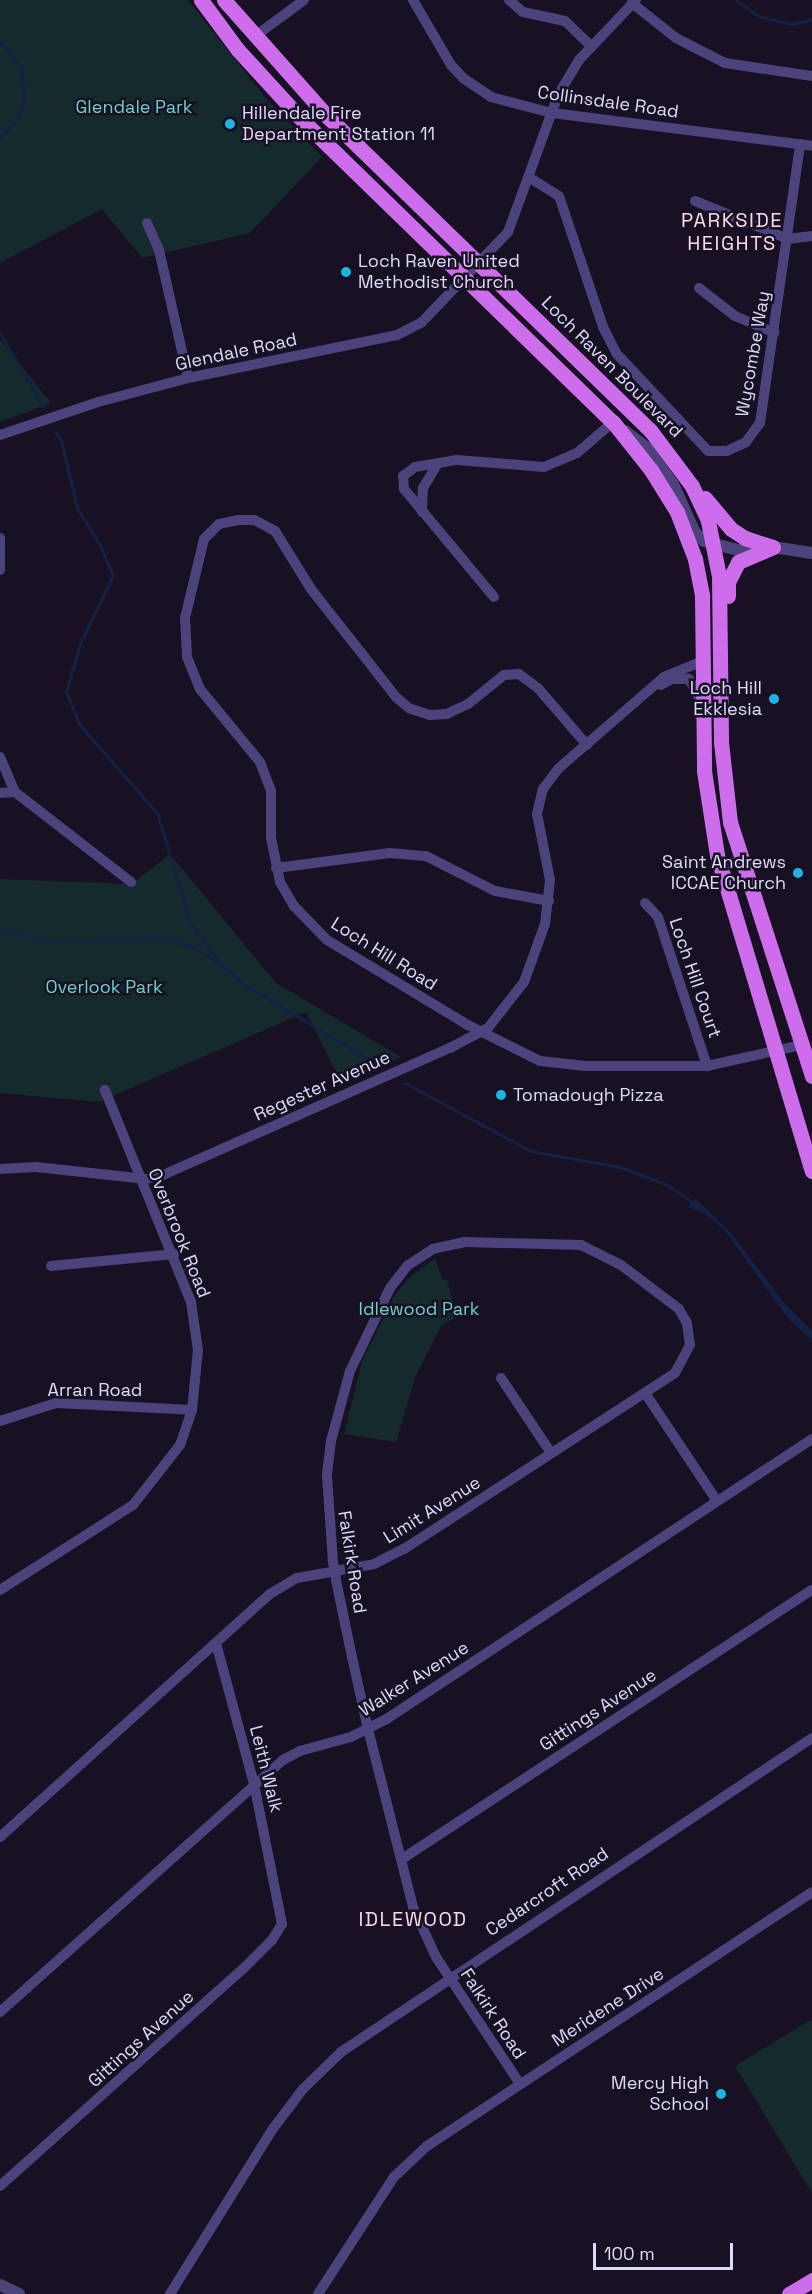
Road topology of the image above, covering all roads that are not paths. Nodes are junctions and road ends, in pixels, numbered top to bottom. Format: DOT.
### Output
graph roads {
  1 [pos="201,0"];
  2 [pos="224,0"];
  3 [pos="304,0"];
  4 [pos="413,0"];
  5 [pos="509,0"];
  6 [pos="634,2"];
  7 [pos="254,37"];
  8 [pos="592,47"];
  9 [pos="238,50"];
  10 [pos="812,76"];
  11 [pos="552,113"];
  12 [pos="328,117"];
  13 [pos="305,123"];
  14 [pos="800,144"];
  15 [pos="812,146"];
  16 [pos="530,178"];
  17 [pos="695,201"];
  18 [pos="147,223"];
  19 [pos="812,236"];
  20 [pos="788,239"];
  21 [pos="481,265"];
  22 [pos="465,280"];
  23 [pos="699,288"];
  24 [pos="775,333"];
  25 [pos="188,378"];
  26 [pos="613,422"];
  27 [pos="0,435"];
  28 [pos="678,465"];
  29 [pos="436,466"];
  30 [pos="422,512"];
  31 [pos="0,538"];
  32 [pos="714,545"];
  33 [pos="773,547"];
  34 [pos="812,554"];
  35 [pos="0,570"];
  36 [pos="494,597"];
  37 [pos="720,657"];
  38 [pos="703,661"];
  39 [pos="656,687"];
  40 [pos="703,711"];
  41 [pos="587,745"];
  42 [pos="0,757"];
  43 [pos="723,771"];
  44 [pos="15,792"];
  45 [pos="0,793"];
  46 [pos="276,868"];
  47 [pos="132,882"];
  48 [pos="549,901"];
  49 [pos="645,903"];
  50 [pos="779,977"];
  51 [pos="756,989"];
  52 [pos="480,1032"];
  53 [pos="801,1045"];
  54 [pos="775,1052"];
  55 [pos="707,1066"];
  56 [pos="812,1076"];
  57 [pos="105,1090"];
  58 [pos="0,1169"];
  59 [pos="812,1171"];
  60 [pos="137,1176"];
  61 [pos="174,1254"];
  62 [pos="51,1266"];
  63 [pos="687,1323"];
  64 [pos="501,1378"];
  65 [pos="645,1393"];
  66 [pos="192,1410"];
  67 [pos="0,1421"];
  68 [pos="812,1440"];
  69 [pos="551,1453"];
  70 [pos="717,1501"];
  71 [pos="335,1571"];
  72 [pos="0,1590"];
  73 [pos="812,1590"];
  74 [pos="216,1642"];
  75 [pos="368,1729"];
  76 [pos="812,1738"];
  77 [pos="254,1784"];
  78 [pos="0,1837"];
  79 [pos="402,1859"];
  80 [pos="812,1892"];
  81 [pos="281,1905"];
  82 [pos="449,1977"];
  83 [pos="0,2012"];
  84 [pos="520,2084"];
  85 [pos="0,2186"];
  86 [pos="812,2280"];
  87 [pos="0,2285"];
  88 [pos="19,2294"];
  89 [pos="170,2294"];
  90 [pos="318,2294"];
  91 [pos="789,2294"];
  1 -- 9 [label="main road, Loch Raven Boulevard"];
  2 -- 7 [label="main road, Loch Raven Boulevard"];
  3 -- 7 [label="street"];
  4 -- 11 [label="street, Collinsdale Road"];
  5 -- 8 [label="street"];
  6 -- 8 [label="street, Glendale Road"];
  6 -- 10 [label="street"];
  7 -- 9 [label="main road"];
  7 -- 12 [label="main road, Loch Raven Boulevard"];
  8 -- 11 [label="street, Glendale Road"];
  9 -- 13 [label="main road, Loch Raven Boulevard"];
  11 -- 14 [label="street, Collinsdale Road"];
  11 -- 16 [label="street, Glendale Road"];
  12 -- 13 [label="main road"];
  12 -- 21 [label="main road, Loch Raven Boulevard"];
  13 -- 22 [label="main road, Loch Raven Boulevard"];
  14 -- 15 [label="street, Collinsdale Road"];
  14 -- 20 [label="street, Wycombe Way"];
  16 -- 21 [label="street, Glendale Road"];
  16 -- 24 [label="street, Wycombe Way"];
  17 -- 20 [label="street"];
  18 -- 25 [label="street"];
  19 -- 20 [label="street"];
  20 -- 24 [label="street, Wycombe Way"];
  21 -- 22 [label="street, Glendale Road"];
  21 -- 28 [label="main road, Loch Raven Boulevard"];
  22 -- 25 [label="street, Glendale Road"];
  22 -- 26 [label="main road, Loch Raven Boulevard"];
  23 -- 24 [label="street"];
  25 -- 27 [label="street, Glendale Road"];
  26 -- 29 [label="street"];
  26 -- 32 [label="street"];
  26 -- 38 [label="main road, Loch Raven Boulevard"];
  28 -- 32 [label="main road, Loch Raven Boulevard"];
  28 -- 33 [label="main road"];
  29 -- 30 [label="street"];
  29 -- 30 [label="street"];
  30 -- 36 [label="street"];
  31 -- 35 [label="street"];
  32 -- 33 [label="street"];
  32 -- 37 [label="main road, Loch Raven Boulevard"];
  33 -- 34 [label="street"];
  33 -- 37 [label="main road"];
  37 -- 43 [label="main road, Loch Raven Boulevard"];
  38 -- 39 [label="street, Regester Avenue"];
  38 -- 40 [label="main road, Loch Raven Boulevard"];
  38 -- 43 [label="main road"];
  39 -- 40 [label="street, Regester Avenue"];
  39 -- 41 [label="street, Regester Avenue"];
  40 -- 51 [label="main road, Loch Raven Boulevard"];
  41 -- 46 [label="street, Loch Hill Road"];
  41 -- 48 [label="street, Regester Avenue"];
  42 -- 44 [label="street"];
  43 -- 50 [label="main road, Loch Raven Boulevard"];
  44 -- 45 [label="street"];
  44 -- 47 [label="street"];
  46 -- 48 [label="street"];
  46 -- 52 [label="street, Loch Hill Road"];
  48 -- 52 [label="street, Regester Avenue"];
  49 -- 55 [label="street, Loch Hill Court"];
  50 -- 51 [label="main road"];
  50 -- 53 [label="main road, Loch Raven Boulevard"];
  51 -- 54 [label="main road, Loch Raven Boulevard"];
  52 -- 55 [label="street, Loch Hill Road"];
  52 -- 60 [label="street, Regester Avenue"];
  53 -- 54 [label="street, Loch Hill Road"];
  53 -- 56 [label="main road, Loch Raven Boulevard"];
  54 -- 55 [label="street, Loch Hill Road"];
  54 -- 59 [label="main road, Loch Raven Boulevard"];
  57 -- 60 [label="street, Overbrook Road"];
  58 -- 60 [label="street, Regester Avenue"];
  60 -- 61 [label="street, Overbrook Road"];
  61 -- 62 [label="street"];
  61 -- 66 [label="street, Overbrook Road"];
  63 -- 65 [label="street, Limit Avenue"];
  63 -- 71 [label="street, Falkirk Road"];
  64 -- 69 [label="street"];
  65 -- 69 [label="street, Limit Avenue"];
  65 -- 70 [label="street"];
  66 -- 67 [label="street, Arran Road"];
  66 -- 72 [label="street, Overbrook Road"];
  68 -- 70 [label="street, Walker Avenue"];
  69 -- 71 [label="street, Limit Avenue"];
  70 -- 75 [label="street, Walker Avenue"];
  71 -- 74 [label="street, Limit Avenue"];
  71 -- 75 [label="street, Falkirk Road"];
  73 -- 79 [label="street, Gittings Avenue"];
  74 -- 77 [label="street, Leith Walk"];
  74 -- 78 [label="street, Limit Avenue"];
  75 -- 77 [label="street, Walker Avenue"];
  75 -- 79 [label="street, Falkirk Road"];
  76 -- 82 [label="street, Cedarcroft Road"];
  77 -- 81 [label="street, Leith Walk"];
  77 -- 83 [label="street, Walker Avenue"];
  79 -- 82 [label="street, Falkirk Road"];
  80 -- 84 [label="street, Meridene Drive"];
  81 -- 85 [label="street, Gittings Avenue"];
  82 -- 84 [label="street, Falkirk Road"];
  82 -- 89 [label="street, Cedarcroft Road"];
  84 -- 90 [label="street, Meridene Drive"];
  86 -- 91 [label="main road"];
  87 -- 88 [label="street"];
}
